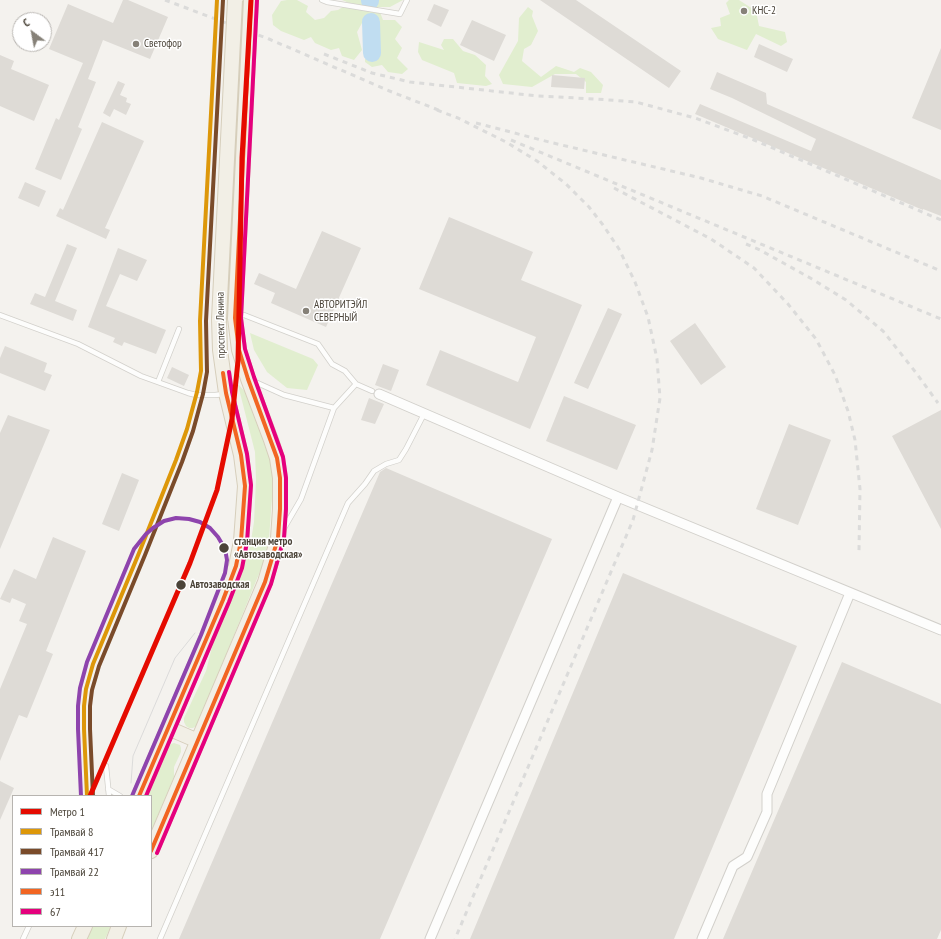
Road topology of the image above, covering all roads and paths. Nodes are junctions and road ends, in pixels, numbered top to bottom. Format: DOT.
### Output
graph roads {
  1 [pos="235,0"];
  2 [pos="251,0"];
  3 [pos="322,0"];
  4 [pos="407,0"];
  5 [pos="0,315"];
  6 [pos="235,317"];
  7 [pos="179,329"];
  8 [pos="248,379"];
  9 [pos="158,382"];
  10 [pos="356,384"];
  11 [pos="225,388"];
  12 [pos="375,392"];
  13 [pos="334,408"];
  14 [pos="424,413"];
  15 [pos="618,497"];
  16 [pos="278,538"];
  17 [pos="850,592"];
  18 [pos="941,630"];
  19 [pos="168,728"];
  20 [pos="198,741"];
  21 [pos="106,766"];
  22 [pos="108,789"];
  23 [pos="109,795"];
  24 [pos="118,795"];
  25 [pos="139,795"];
  26 [pos="152,849"];
  27 [pos="29,927"];
  28 [pos="85,927"];
  29 [pos="119,927"];
  30 [pos="23,939"];
  31 [pos="79,939"];
  32 [pos="114,939"];
  33 [pos="160,939"];
  34 [pos="430,939"];
  35 [pos="702,939"];
  1 -- 11 [label="main road, проспект Ленина, bridge"];
  2 -- 6 [label="main road, проспект Ленина, bridge"];
  3 -- 4 [label="lane"];
  5 -- 9 [label="lane"];
  6 -- 8 [label="main road, проспект Ленина"];
  6 -- 10 [label="lane"];
  7 -- 9 [label="lane"];
  8 -- 11 [label="main road"];
  8 -- 13 [label="lane"];
  8 -- 16 [label="main road, проспект Ленина"];
  9 -- 11 [label="lane"];
  10 -- 12 [label="lane"];
  10 -- 13 [label="lane"];
  11 -- 19 [label="main road, проспект Ленина"];
  12 -- 14 [label="street"];
  13 -- 16 [label="lane"];
  14 -- 15 [label="street"];
  14 -- 33 [label="lane"];
  15 -- 17 [label="street"];
  15 -- 34 [label="street"];
  16 -- 20 [label="main road, проспект Ленина"];
  17 -- 18 [label="street"];
  17 -- 35 [label="street"];
  19 -- 20 [label="main road"];
  19 -- 25 [label="main road, проспект Ленина"];
  20 -- 26 [label="main road, проспект Ленина"];
  21 -- 22 [label="lane"];
  22 -- 23 [label="lane"];
  22 -- 24 [label="lane"];
  27 -- 30 [label="lane"];
  28 -- 31 [label="main road"];
  29 -- 32 [label="main road"];
}
